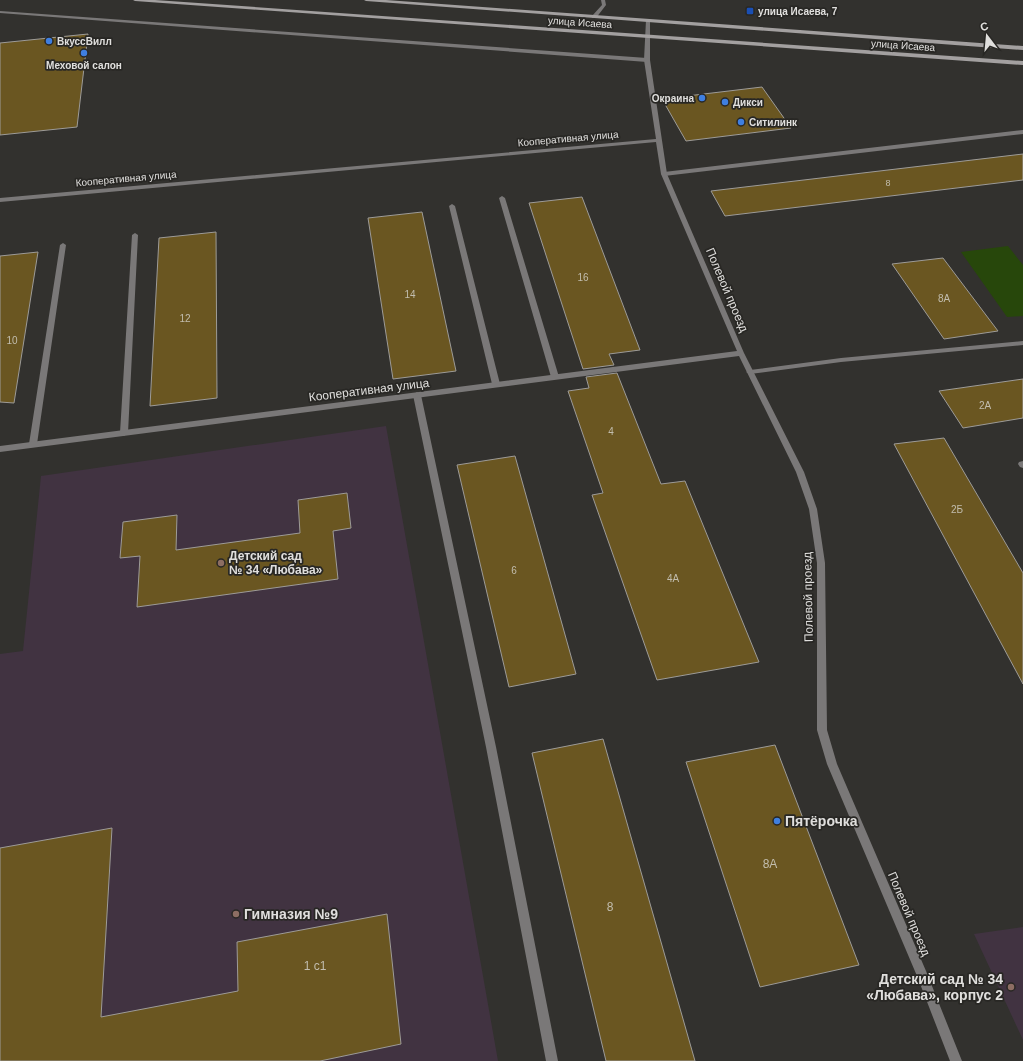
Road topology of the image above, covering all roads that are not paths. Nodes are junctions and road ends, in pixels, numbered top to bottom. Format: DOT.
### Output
graph roads {
  1 [pos="135,0"];
  2 [pos="366,0"];
  3 [pos="603,0"];
  4 [pos="0,12"];
  5 [pos="594,17"];
  6 [pos="648,20"];
  7 [pos="648,36"];
  8 [pos="1023,48"];
  9 [pos="647,60"];
  10 [pos="1023,63"];
  11 [pos="1023,132"];
  12 [pos="660,140"];
  13 [pos="664,174"];
  14 [pos="502,198"];
  15 [pos="0,200"];
  16 [pos="452,206"];
  17 [pos="135,235"];
  18 [pos="63,245"];
  19 [pos="1023,343"];
  20 [pos="741,353"];
  21 [pos="750,372"];
  22 [pos="555,377"];
  23 [pos="496,384"];
  24 [pos="417,395"];
  25 [pos="124,433"];
  26 [pos="33,444"];
  27 [pos="0,449"];
  28 [pos="552,1061"];
  29 [pos="956,1061"];
  1 -- 7 [label="main road, улица Исаева"];
  2 -- 5 [label="main road, улица Исаева"];
  3 -- 5 [label="street"];
  4 -- 9 [label="street"];
  5 -- 6 [label="main road, улица Исаева"];
  6 -- 7 [label="street, Полевой проезд"];
  6 -- 8 [label="main road, улица Исаева"];
  7 -- 9 [label="street, Полевой проезд"];
  7 -- 10 [label="main road, улица Исаева"];
  9 -- 12 [label="street, Полевой проезд"];
  11 -- 13 [label="street"];
  12 -- 13 [label="street, Полевой проезд"];
  12 -- 15 [label="street, Кооперативная улица"];
  13 -- 20 [label="street, Полевой проезд"];
  14 -- 22 [label="street"];
  16 -- 23 [label="street"];
  17 -- 25 [label="street"];
  18 -- 26 [label="street"];
  19 -- 21 [label="street"];
  20 -- 21 [label="street, Полевой проезд"];
  20 -- 22 [label="street, Кооперативная улица"];
  21 -- 29 [label="street, Полевой проезд"];
  22 -- 23 [label="street, Кооперативная улица"];
  23 -- 24 [label="street, Кооперативная улица"];
  24 -- 25 [label="street, Кооперативная улица"];
  24 -- 28 [label="street"];
  25 -- 26 [label="street, Кооперативная улица"];
  26 -- 27 [label="street, Кооперативная улица"];
}
